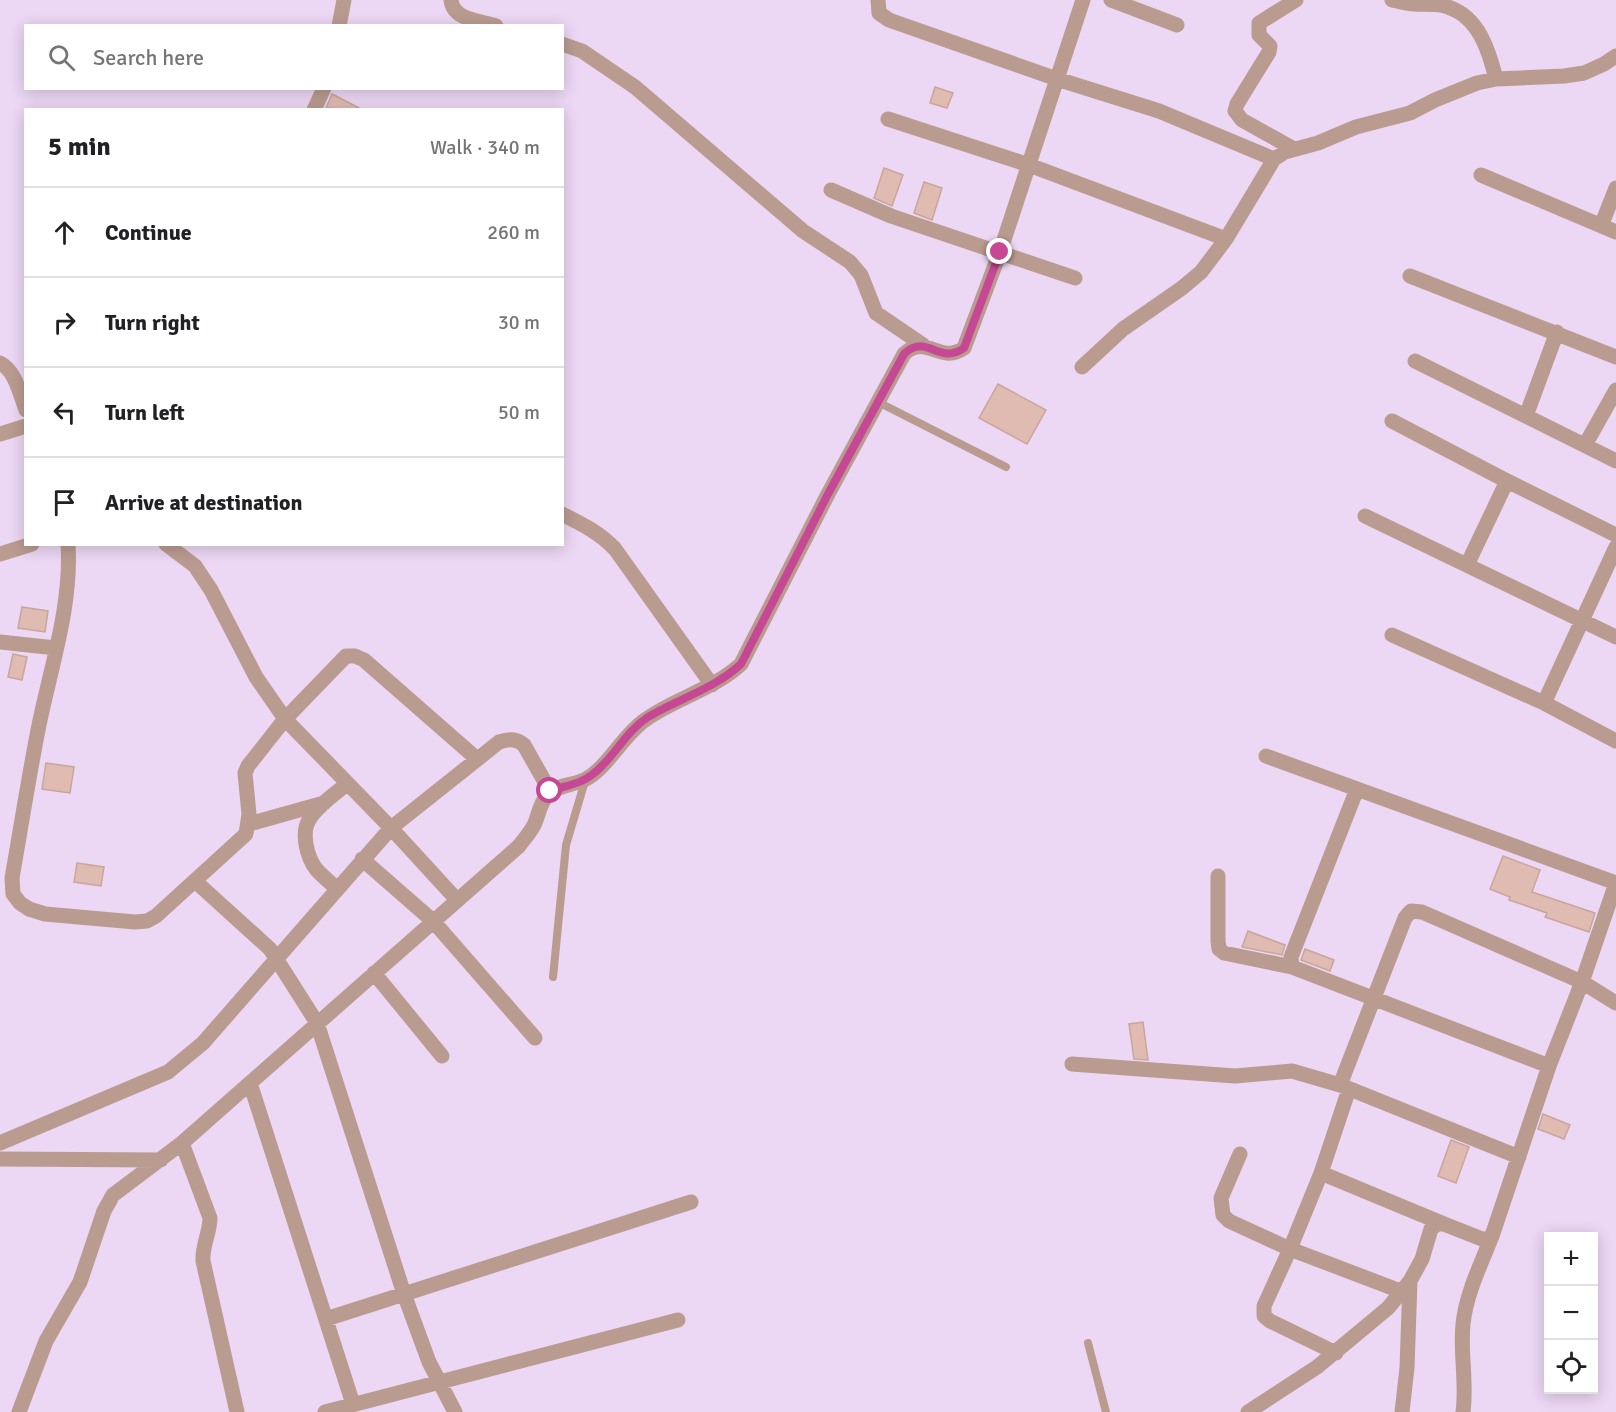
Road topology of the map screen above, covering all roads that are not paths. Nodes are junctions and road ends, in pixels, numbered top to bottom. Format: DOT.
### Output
graph roads {
  1 [pos="344,0"];
  2 [pos="451,0"];
  3 [pos="878,0"];
  4 [pos="1083,0"];
  5 [pos="1112,0"];
  6 [pos="1296,0"];
  7 [pos="1392,0"];
  8 [pos="339,24"];
  9 [pos="489,24"];
  10 [pos="1177,25"];
  11 [pos="564,45"];
  12 [pos="1616,56"];
  13 [pos="1058,79"];
  14 [pos="1496,79"];
  15 [pos="323,90"];
  16 [pos="315,108"];
  17 [pos="888,119"];
  18 [pos="1294,149"];
  19 [pos="1275,159"];
  20 [pos="1029,165"];
  21 [pos="1481,175"];
  22 [pos="1616,188"];
  23 [pos="831,190"];
  24 [pos="1601,226"];
  25 [pos="1616,232"];
  26 [pos="1226,239"];
  27 [pos="1000,252"];
  28 [pos="1410,276"];
  29 [pos="1075,278"];
  30 [pos="1557,332"];
  31 [pos="923,345"];
  32 [pos="1616,357"];
  33 [pos="1415,361"];
  34 [pos="0,363"];
  35 [pos="1082,367"];
  36 [pos="1616,390"];
  37 [pos="878,402"];
  38 [pos="24,405"];
  39 [pos="1526,416"];
  40 [pos="1392,421"];
  41 [pos="24,427"];
  42 [pos="0,434"];
  43 [pos="1585,445"];
  44 [pos="1616,460"];
  45 [pos="1006,467"];
  46 [pos="1507,481"];
  47 [pos="564,515"];
  48 [pos="1365,516"];
  49 [pos="1616,535"];
  50 [pos="26,546"];
  51 [pos="68,546"];
  52 [pos="169,546"];
  53 [pos="1616,548"];
  54 [pos="0,554"];
  55 [pos="1467,565"];
  56 [pos="1582,619"];
  57 [pos="1392,635"];
  58 [pos="1616,637"];
  59 [pos="0,642"];
  60 [pos="56,648"];
  61 [pos="712,685"];
  62 [pos="1544,703"];
  63 [pos="285,719"];
  64 [pos="1616,741"];
  65 [pos="1266,756"];
  66 [pos="477,759"];
  67 [pos="580,781"];
  68 [pos="347,784"];
  69 [pos="1357,789"];
  70 [pos="554,790"];
  71 [pos="327,802"];
  72 [pos="249,824"];
  73 [pos="391,828"];
  74 [pos="362,860"];
  75 [pos="1218,876"];
  76 [pos="195,881"];
  77 [pos="1616,883"];
  78 [pos="337,889"];
  79 [pos="457,900"];
  80 [pos="433,921"];
  81 [pos="276,958"];
  82 [pos="1292,967"];
  83 [pos="374,973"];
  84 [pos="553,977"];
  85 [pos="1582,982"];
  86 [pos="1373,999"];
  87 [pos="1616,1003"];
  88 [pos="316,1023"];
  89 [pos="535,1038"];
  90 [pos="442,1056"];
  91 [pos="1072,1064"];
  92 [pos="1549,1066"];
  93 [pos="250,1083"];
  94 [pos="1345,1087"];
  95 [pos="0,1143"];
  96 [pos="182,1143"];
  97 [pos="1240,1154"];
  98 [pos="1519,1157"];
  99 [pos="0,1159"];
  100 [pos="161,1160"];
  101 [pos="1321,1173"];
  102 [pos="691,1202"];
  103 [pos="1444,1224"];
  104 [pos="1492,1236"];
  105 [pos="1290,1249"];
  106 [pos="1407,1286"];
  107 [pos="404,1294"];
  108 [pos="326,1319"];
  109 [pos="678,1320"];
  110 [pos="1088,1343"];
  111 [pos="1336,1353"];
  112 [pos="438,1382"];
  113 [pos="353,1404"];
  114 [pos="20,1412"];
  115 [pos="237,1412"];
  116 [pos="325,1412"];
  117 [pos="455,1412"];
  118 [pos="1106,1412"];
  119 [pos="1248,1412"];
  120 [pos="1402,1412"];
  121 [pos="1463,1412"];
  1 -- 8 [label="street"];
  2 -- 9 [label="street"];
  3 -- 13 [label="street"];
  4 -- 13 [label="street"];
  5 -- 10 [label="street"];
  6 -- 18 [label="street"];
  7 -- 14 [label="street"];
  11 -- 31 [label="street"];
  12 -- 14 [label="street"];
  13 -- 19 [label="street"];
  13 -- 20 [label="street"];
  14 -- 18 [label="street"];
  15 -- 16 [label="street"];
  17 -- 20 [label="street"];
  18 -- 19 [label="street"];
  19 -- 26 [label="street"];
  20 -- 26 [label="street"];
  20 -- 27 [label="street"];
  21 -- 24 [label="street"];
  22 -- 24 [label="street"];
  23 -- 27 [label="street"];
  24 -- 25 [label="street"];
  26 -- 35 [label="street"];
  27 -- 29 [label="street"];
  27 -- 31 [label="street"];
  28 -- 30 [label="street"];
  30 -- 32 [label="street"];
  30 -- 39 [label="street"];
  31 -- 37 [label="street"];
  33 -- 39 [label="street"];
  34 -- 38 [label="street"];
  36 -- 43 [label="street"];
  37 -- 45 [label="lane"];
  37 -- 61 [label="street"];
  39 -- 43 [label="street"];
  40 -- 46 [label="street"];
  41 -- 42 [label="street"];
  43 -- 44 [label="street"];
  46 -- 49 [label="street"];
  46 -- 55 [label="street"];
  47 -- 61 [label="street"];
  48 -- 55 [label="street"];
  50 -- 54 [label="street"];
  51 -- 60 [label="street"];
  52 -- 63 [label="street"];
  53 -- 56 [label="street"];
  55 -- 56 [label="street"];
  56 -- 58 [label="street"];
  56 -- 62 [label="street"];
  57 -- 62 [label="street"];
  59 -- 60 [label="street"];
  60 -- 76 [label="street"];
  61 -- 67 [label="street"];
  62 -- 64 [label="street"];
  63 -- 66 [label="street"];
  63 -- 68 [label="street"];
  63 -- 72 [label="street"];
  65 -- 69 [label="street"];
  66 -- 70 [label="street"];
  66 -- 73 [label="street"];
  67 -- 70 [label="street"];
  67 -- 84 [label="lane"];
  68 -- 71 [label="street"];
  68 -- 73 [label="street"];
  69 -- 77 [label="street"];
  69 -- 82 [label="street"];
  70 -- 79 [label="street"];
  71 -- 72 [label="street"];
  71 -- 78 [label="street"];
  72 -- 76 [label="street"];
  73 -- 74 [label="street"];
  73 -- 79 [label="street"];
  74 -- 78 [label="street"];
  74 -- 80 [label="street"];
  75 -- 82 [label="street"];
  76 -- 81 [label="street"];
  77 -- 85 [label="street"];
  78 -- 81 [label="street"];
  79 -- 80 [label="street"];
  80 -- 83 [label="street"];
  80 -- 89 [label="street"];
  81 -- 88 [label="street"];
  81 -- 95 [label="street"];
  82 -- 86 [label="street"];
  83 -- 88 [label="street"];
  83 -- 90 [label="street"];
  85 -- 86 [label="street"];
  85 -- 87 [label="street"];
  85 -- 92 [label="street"];
  86 -- 92 [label="street"];
  86 -- 94 [label="street"];
  88 -- 93 [label="street"];
  88 -- 107 [label="street"];
  91 -- 94 [label="street"];
  92 -- 98 [label="street"];
  93 -- 96 [label="street"];
  93 -- 108 [label="street"];
  94 -- 98 [label="street"];
  94 -- 101 [label="street"];
  96 -- 100 [label="street"];
  96 -- 115 [label="street"];
  97 -- 105 [label="street"];
  98 -- 104 [label="street"];
  99 -- 100 [label="street"];
  100 -- 114 [label="street"];
  101 -- 103 [label="street"];
  101 -- 105 [label="street"];
  102 -- 107 [label="street"];
  103 -- 104 [label="street"];
  103 -- 106 [label="street"];
  104 -- 121 [label="street"];
  105 -- 106 [label="street"];
  105 -- 111 [label="street"];
  106 -- 111 [label="street"];
  106 -- 120 [label="street"];
  107 -- 108 [label="street"];
  107 -- 112 [label="street"];
  108 -- 113 [label="street"];
  109 -- 112 [label="street"];
  110 -- 118 [label="lane"];
  111 -- 119 [label="street"];
  112 -- 113 [label="street"];
  112 -- 117 [label="street"];
  113 -- 116 [label="street"];
}
